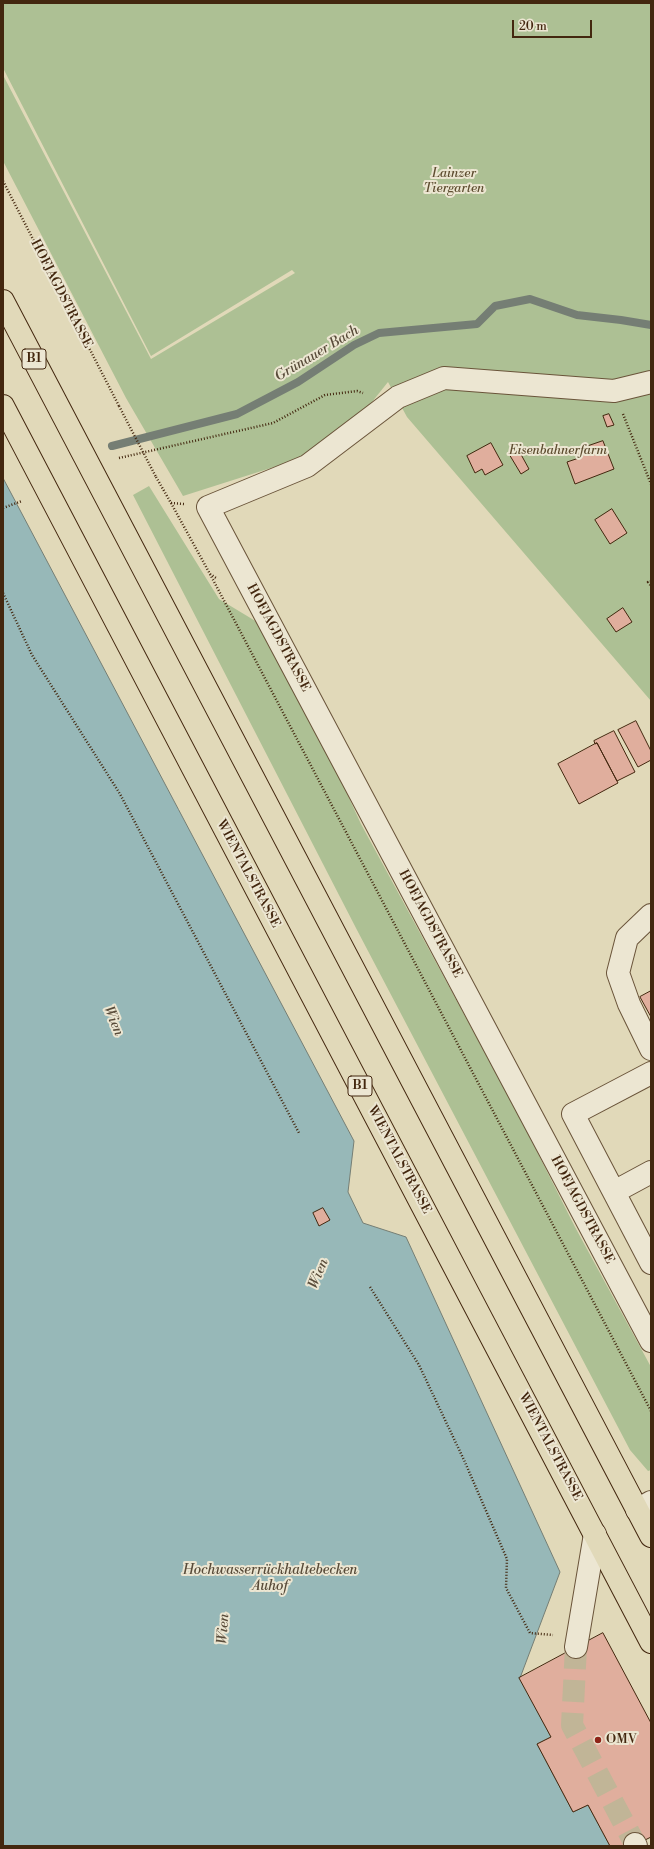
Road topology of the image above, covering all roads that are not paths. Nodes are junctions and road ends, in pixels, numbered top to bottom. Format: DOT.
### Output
graph roads {
  1 [pos="3,301"];
  2 [pos="651,382"];
  3 [pos="3,406"];
  4 [pos="651,915"];
  5 [pos="651,1049"];
  6 [pos="651,1073"];
  7 [pos="651,1172"];
  8 [pos="614,1192"];
  9 [pos="651,1263"];
  10 [pos="651,1340"];
  11 [pos="644,1506"];
  12 [pos="595,1534"];
  13 [pos="651,1536"];
  14 [pos="568,1642"];
  15 [pos="651,1642"];
  1 -- 11 [label="main road, B1"];
  2 -- 10 [label="street, HOFJAGDSTRASSE"];
  3 -- 12 [label="main road, WIENTALSTRASSE / B1"];
  4 -- 5 [label="street"];
  6 -- 8 [label="street"];
  7 -- 8 [label="street"];
  8 -- 9 [label="street"];
  11 -- 13 [label="main road, B1"];
  12 -- 14 [label="street"];
  12 -- 15 [label="main road, WIENTALSTRASSE / B1"];
}
